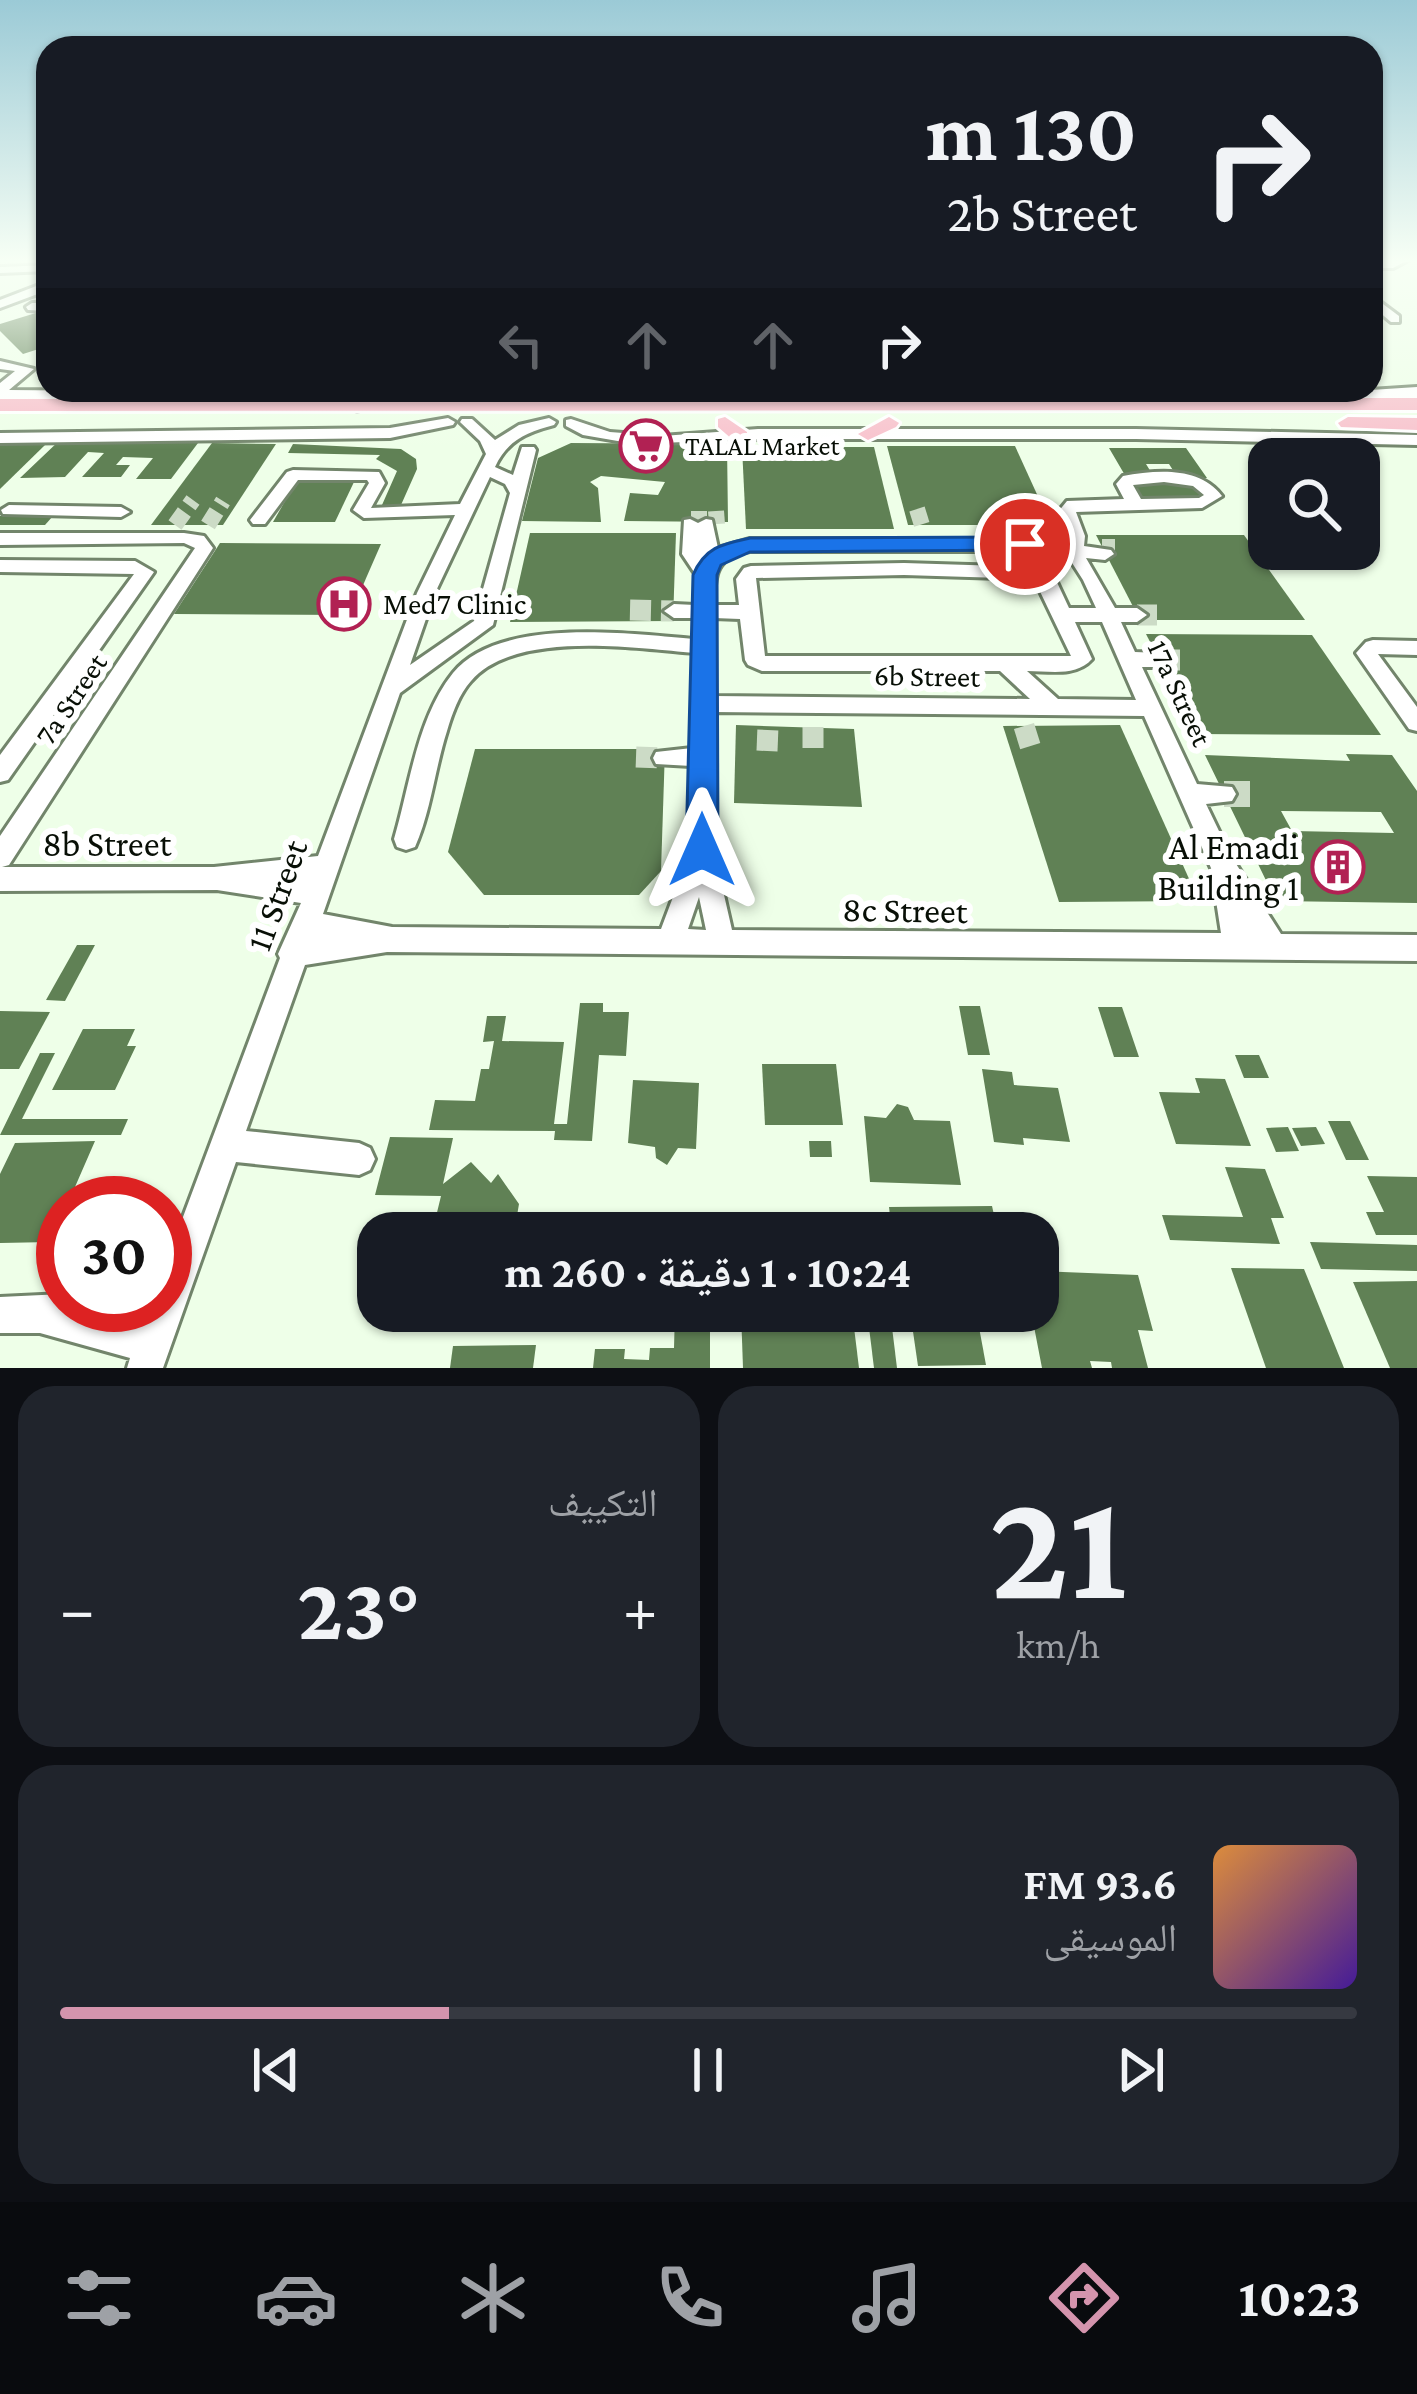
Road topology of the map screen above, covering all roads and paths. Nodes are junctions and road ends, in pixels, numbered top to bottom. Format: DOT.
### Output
graph roads {
  1 [pos="0,365"];
  2 [pos="3,386"];
  3 [pos="36,387"];
  4 [pos="1417,392"];
  5 [pos="1383,393"];
  6 [pos="248,402"];
  7 [pos="270,402"];
  8 [pos="288,402"];
  9 [pos="336,402"];
  10 [pos="370,402"];
  11 [pos="675,402"];
  12 [pos="732,402"];
  13 [pos="774,402"];
  14 [pos="816,402"];
  15 [pos="1301,402"];
  16 [pos="1417,404"];
  17 [pos="0,405"];
  18 [pos="683,405"];
  19 [pos="780,405"];
  20 [pos="806,405"];
  21 [pos="260,406"];
  22 [pos="357,406"];
  23 [pos="1321,415"];
  24 [pos="726,421"];
  25 [pos="1417,421"];
  26 [pos="0,422"];
  27 [pos="458,422"];
  28 [pos="549,422"];
  29 [pos="889,423"];
  30 [pos="1140,428"];
  31 [pos="868,434"];
  32 [pos="0,438"];
  33 [pos="1361,438"];
  34 [pos="1380,439"];
  35 [pos="1417,440"];
  36 [pos="528,450"];
  37 [pos="490,462"];
  38 [pos="518,488"];
  39 [pos="1135,503"];
  40 [pos="10,510"];
  41 [pos="73,511"];
  42 [pos="121,512"];
  43 [pos="467,514"];
  44 [pos="259,520"];
  45 [pos="703,524"];
  46 [pos="922,524"];
  47 [pos="1026,525"];
  48 [pos="171,534"];
  49 [pos="50,537"];
  50 [pos="91,537"];
  51 [pos="0,542"];
  52 [pos="927,544"];
  53 [pos="1035,545"];
  54 [pos="1075,550"];
  55 [pos="1104,551"];
  56 [pos="714,561"];
  57 [pos="0,566"];
  58 [pos="67,566"];
  59 [pos="190,573"];
  60 [pos="674,611"];
  61 [pos="704,611"];
  62 [pos="748,612"];
  63 [pos="1107,612"];
  64 [pos="1136,612"];
  65 [pos="1063,615"];
  66 [pos="705,647"];
  67 [pos="1417,648"];
  68 [pos="1127,656"];
  69 [pos="1158,656"];
  70 [pos="854,664"];
  71 [pos="1006,664"];
  72 [pos="70,676"];
  73 [pos="122,677"];
  74 [pos="389,690"];
  75 [pos="704,704"];
  76 [pos="1053,707"];
  77 [pos="1151,708"];
  78 [pos="820,712"];
  79 [pos="1417,723"];
  80 [pos="703,757"];
  81 [pos="664,758"];
  82 [pos="0,772"];
  83 [pos="1188,788"];
  84 [pos="1221,788"];
  85 [pos="406,839"];
  86 [pos="702,850"];
  87 [pos="0,857"];
  88 [pos="1222,864"];
  89 [pos="0,879"];
  90 [pos="320,880"];
  91 [pos="304,923"];
  92 [pos="392,940"];
  93 [pos="670,943"];
  94 [pos="722,943"];
  95 [pos="1417,947"];
  96 [pos="1237,949"];
  97 [pos="1275,949"];
  98 [pos="292,954"];
  99 [pos="225,1145"];
  100 [pos="359,1159"];
  101 [pos="192,1233"];
  102 [pos="0,1315"];
  103 [pos="36,1316"];
  104 [pos="83,1332"];
  105 [pos="149,1357"];
  1 -- 2 [label="street"];
  2 -- 3 [label="street"];
  4 -- 5 [label="street"];
  6 -- 21 [label="street"];
  7 -- 21 [label="street"];
  8 -- 21 [label="main road"];
  9 -- 22 [label="main road"];
  10 -- 22 [label="street"];
  11 -- 18 [label="street"];
  12 -- 24 [label="street"];
  13 -- 19 [label="street"];
  14 -- 20 [label="street"];
  15 -- 23 [label="main road"];
  16 -- 23 [label="main road"];
  17 -- 21 [label="main road"];
  18 -- 22 [label="main road"];
  18 -- 24 [label="main road"];
  19 -- 20 [label="main road"];
  19 -- 24 [label="main road"];
  20 -- 23 [label="main road"];
  23 -- 25 [label="main road"];
  23 -- 30 [label="main road"];
  23 -- 33 [label="main road"];
  24 -- 28 [label="main road"];
  24 -- 29 [label="main road"];
  24 -- 31 [label="street"];
  26 -- 27 [label="main road"];
  27 -- 28 [label="main road"];
  27 -- 32 [label="street"];
  27 -- 37 [label="street"];
  28 -- 37 [label="street"];
  29 -- 30 [label="main road"];
  29 -- 31 [label="main road"];
  30 -- 31 [label="street"];
  30 -- 33 [label="street"];
  34 -- 35 [label="street"];
  36 -- 38 [label="street"];
  37 -- 38 [label="street"];
  37 -- 43 [label="street, 11 Street"];
  38 -- 74 [label="street"];
  39 -- 54 [label="street"];
  40 -- 41 [label="street"];
  41 -- 42 [label="street"];
  41 -- 49 [label="street"];
  43 -- 44 [label="street"];
  43 -- 74 [label="street, 11 Street"];
  45 -- 56 [label="street"];
  46 -- 52 [label="street"];
  47 -- 53 [label="street"];
  48 -- 50 [label="street, 7a Street"];
  48 -- 59 [label="street"];
  48 -- 59 [label="street, 7a Street"];
  49 -- 50 [label="street, 7a Street"];
  49 -- 51 [label="street, 7a Street"];
  50 -- 58 [label="street"];
  52 -- 53 [label="street"];
  52 -- 56 [label="street"];
  53 -- 54 [label="street"];
  54 -- 55 [label="street"];
  54 -- 63 [label="street, 17a Street"];
  56 -- 61 [label="street"];
  57 -- 58 [label="street"];
  58 -- 72 [label="street"];
  59 -- 73 [label="street, 7a Street"];
  60 -- 61 [label="street"];
  61 -- 62 [label="street"];
  61 -- 66 [label="street"];
  62 -- 65 [label="street"];
  62 -- 70 [label="street"];
  63 -- 64 [label="street"];
  63 -- 65 [label="street"];
  63 -- 68 [label="street, 17a Street"];
  65 -- 71 [label="street"];
  66 -- 75 [label="street"];
  66 -- 85 [label="street"];
  67 -- 79 [label="street"];
  68 -- 69 [label="street"];
  68 -- 77 [label="street, 17a Street"];
  70 -- 71 [label="street"];
  70 -- 78 [label="street"];
  71 -- 76 [label="street"];
  72 -- 73 [label="street"];
  72 -- 82 [label="street"];
  73 -- 87 [label="street, 7a Street"];
  74 -- 90 [label="street, 11 Street"];
  75 -- 78 [label="street, 6b Street"];
  75 -- 80 [label="street"];
  76 -- 77 [label="street, 6b Street"];
  76 -- 78 [label="street, 6b Street"];
  77 -- 83 [label="street, 17a Street"];
  80 -- 81 [label="street"];
  80 -- 86 [label="street"];
  83 -- 84 [label="street"];
  83 -- 88 [label="street, 17a Street"];
  86 -- 93 [label="street"];
  86 -- 94 [label="street"];
  88 -- 96 [label="street, 17a Street"];
  88 -- 97 [label="street, 17a Street"];
  89 -- 90 [label="street, 8b Street"];
  90 -- 91 [label="street, 11 Street"];
  91 -- 92 [label="street, 8c Street"];
  91 -- 98 [label="street, 11 Street"];
  92 -- 93 [label="street, 8c Street"];
  92 -- 98 [label="street, 8c Street"];
  93 -- 94 [label="street, 8c Street"];
  94 -- 96 [label="street, 8c Street"];
  95 -- 97 [label="street, 8c Street"];
  96 -- 97 [label="street, 8c Street"];
  98 -- 99 [label="street, 11 Street"];
  99 -- 100 [label="street"];
  99 -- 101 [label="street, 11 Street"];
  102 -- 103 [label="street"];
  104 -- 105 [label="street"];
}
